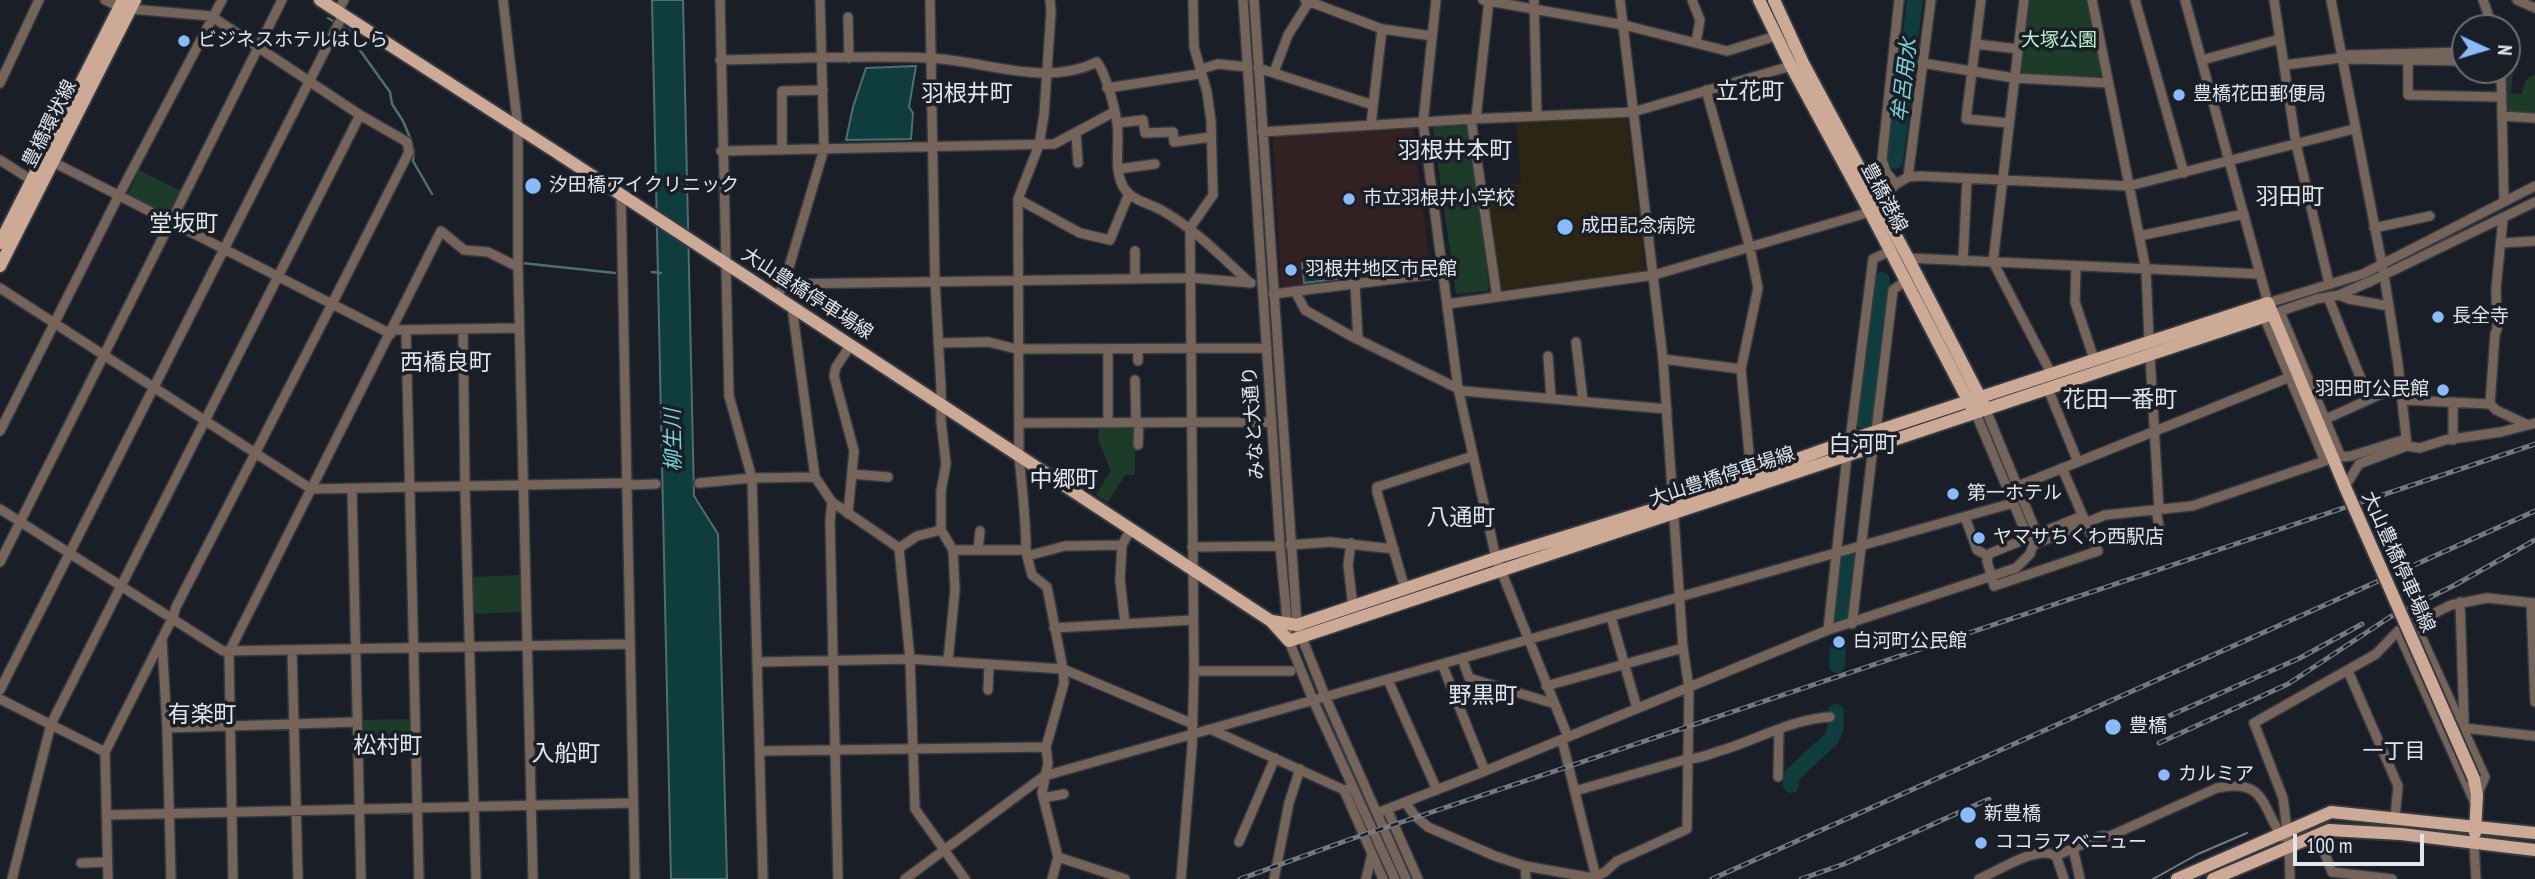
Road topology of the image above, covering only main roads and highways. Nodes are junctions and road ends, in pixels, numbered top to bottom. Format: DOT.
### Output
graph roads {
  1 [pos="1759,0"];
  2 [pos="1773,0"];
  3 [pos="323,1"];
  4 [pos="127,4"];
  5 [pos="342,9"];
  6 [pos="36,183"];
  7 [pos="1874,208"];
  8 [pos="0,243"];
  9 [pos="0,266"];
  10 [pos="2271,311"];
  11 [pos="1968,402"];
  12 [pos="1981,407"];
  13 [pos="1674,508"];
  14 [pos="1499,564"];
  15 [pos="1293,632"];
  16 [pos="2475,827"];
  17 [pos="2535,833"];
  18 [pos="2474,844"];
  19 [pos="2535,850"];
  20 [pos="2177,879"];
  21 [pos="2213,879"];
  1 -- 7 [label="main road, 豊橋港線"];
  2 -- 7 [label="main road, 豊橋港線"];
  3 -- 5 [label="main road, 大山豊橋停車場線"];
  4 -- 6 [label="main road, 豊橋環状線"];
  4 -- 6 [label="main road, 豊橋環状線"];
  5 -- 15 [label="main road, 大山豊橋停車場線"];
  6 -- 8 [label="main road, 豊橋環状線"];
  6 -- 9 [label="main road, 豊橋環状線"];
  7 -- 11 [label="main road, 豊橋港線"];
  7 -- 12 [label="main road, 豊橋港線"];
  10 -- 12 [label="main road, 大山豊橋停車場線"];
  10 -- 12 [label="main road, 大山豊橋停車場線"];
  10 -- 16 [label="main road, 大山豊橋停車場線, bridge"];
  11 -- 12 [label="main road, 大山豊橋停車場線"];
  11 -- 13 [label="main road, 大山豊橋停車場線"];
  12 -- 13 [label="main road, 大山豊橋停車場線"];
  13 -- 14 [label="main road, 大山豊橋停車場線"];
  14 -- 15 [label="main road, 大山豊橋停車場線"];
  14 -- 15 [label="main road, 大山豊橋停車場線"];
  16 -- 17 [label="main road"];
  16 -- 18 [label="main road, 大山豊橋停車場線"];
  16 -- 20 [label="main road"];
  18 -- 19 [label="main road"];
  18 -- 21 [label="main road"];
}
